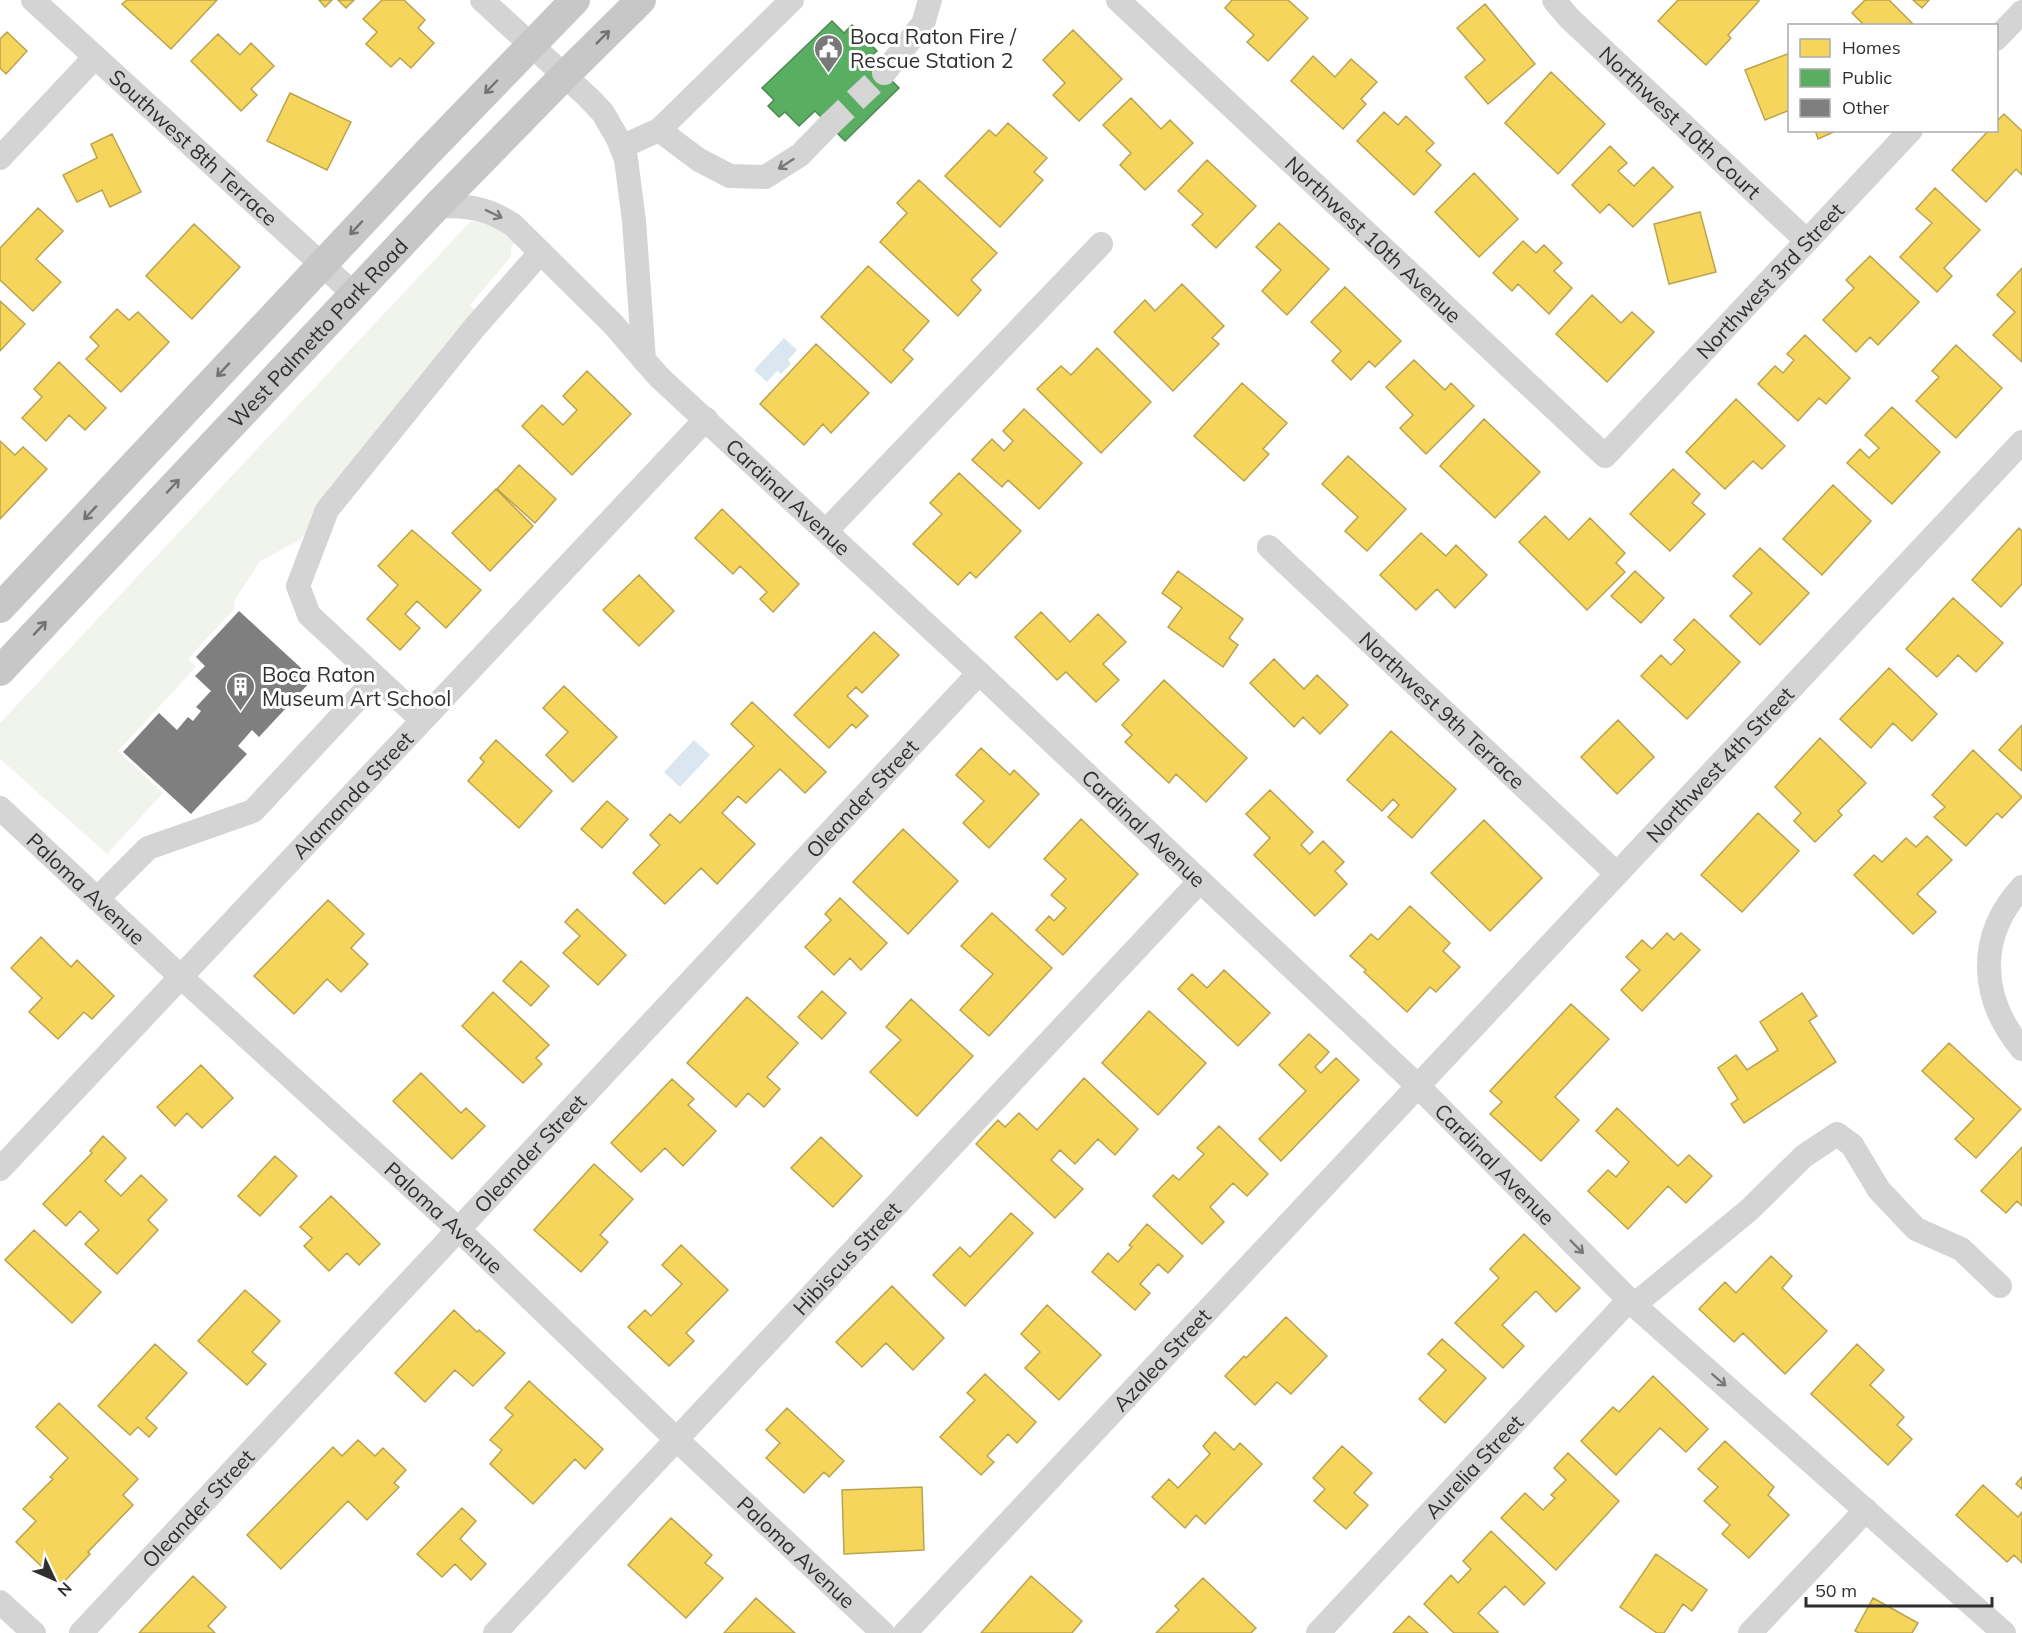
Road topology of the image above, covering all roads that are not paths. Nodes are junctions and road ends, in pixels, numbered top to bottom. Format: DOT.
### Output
graph roads {
  1 [pos="33,0"];
  2 [pos="482,0"];
  3 [pos="575,0"];
  4 [pos="641,0"];
  5 [pos="792,0"];
  6 [pos="930,0"];
  7 [pos="1118,0"];
  8 [pos="1554,0"];
  9 [pos="2022,12"];
  10 [pos="1998,37"];
  11 [pos="531,45"];
  12 [pos="95,57"];
  13 [pos="884,73"];
  14 [pos="564,75"];
  15 [pos="829,125"];
  16 [pos="659,129"];
  17 [pos="1909,132"];
  18 [pos="621,147"];
  19 [pos="0,158"];
  20 [pos="437,207"];
  21 [pos="1807,241"];
  22 [pos="1101,244"];
  23 [pos="540,253"];
  24 [pos="322,264"];
  25 [pos="354,294"];
  26 [pos="644,360"];
  27 [pos="706,419"];
  28 [pos="1628,432"];
  29 [pos="2022,442"];
  30 [pos="826,531"];
  31 [pos="1269,548"];
  32 [pos="0,608"];
  33 [pos="0,671"];
  34 [pos="979,673"];
  35 [pos="376,679"];
  36 [pos="422,720"];
  37 [pos="0,808"];
  38 [pos="1617,874"];
  39 [pos="1200,881"];
  40 [pos="2022,888"];
  41 [pos="97,899"];
  42 [pos="181,977"];
  43 [pos="2022,1049"];
  44 [pos="1418,1086"];
  45 [pos="0,1169"];
  46 [pos="458,1229"];
  47 [pos="2000,1286"];
  48 [pos="1631,1303"];
  49 [pos="676,1439"];
  50 [pos="1866,1510"];
  51 [pos="0,1602"];
  52 [pos="34,1633"];
  53 [pos="81,1633"];
  54 [pos="495,1633"];
  55 [pos="884,1633"];
  56 [pos="905,1633"];
  57 [pos="1318,1633"];
  58 [pos="1750,1633"];
  59 [pos="2004,1633"];
  1 -- 12 [label="street, Southwest 8th Terrace"];
  2 -- 11 [label="street"];
  3 -- 11 [label="main road, West Palmetto Park Road"];
  14 -- 4 [label="main road, West Palmetto Park Road, one-way"];
  5 -- 16 [label="street"];
  6 -- 13 [label="street"];
  7 -- 28 [label="street, Northwest 10th Avenue"];
  8 -- 21 [label="street, Northwest 10th Court"];
  9 -- 10 [label="street"];
  11 -- 14 [label="street"];
  11 -- 24 [label="main road, West Palmetto Park Road, one-way"];
  12 -- 19 [label="street"];
  12 -- 24 [label="street, Southwest 8th Terrace"];
  14 -- 18 [label="street"];
  14 -- 20 [label="main road, West Palmetto Park Road"];
  15 -- 16 [label="street, one-way"];
  16 -- 18 [label="street"];
  17 -- 21 [label="street, Northwest 3rd Street"];
  18 -- 26 [label="street"];
  20 -- 23 [label="street, Cardinal Avenue, one-way"];
  20 -- 25 [label="main road, West Palmetto Park Road"];
  21 -- 28 [label="street, Northwest 3rd Street"];
  22 -- 30 [label="street"];
  23 -- 26 [label="street, Cardinal Avenue"];
  23 -- 35 [label="street"];
  24 -- 25 [label="street, Southwest 8th Terrace"];
  24 -- 32 [label="main road, West Palmetto Park Road, one-way"];
  33 -- 25 [label="main road, West Palmetto Park Road, one-way"];
  26 -- 27 [label="street, Cardinal Avenue"];
  27 -- 30 [label="street, Cardinal Avenue"];
  27 -- 36 [label="street, Alamanda Street"];
  29 -- 38 [label="street, Northwest 4th Street"];
  30 -- 34 [label="street, Cardinal Avenue"];
  31 -- 38 [label="street, Northwest 9th Terrace"];
  34 -- 39 [label="street, Cardinal Avenue"];
  34 -- 46 [label="street, Oleander Street"];
  35 -- 36 [label="street"];
  35 -- 41 [label="street"];
  36 -- 42 [label="street, Alamanda Street"];
  37 -- 41 [label="street, Paloma Avenue"];
  38 -- 44 [label="street, Northwest 4th Street"];
  39 -- 44 [label="street, Cardinal Avenue"];
  39 -- 49 [label="street, Hibiscus Street"];
  40 -- 43 [label="street"];
  41 -- 42 [label="street, Paloma Avenue"];
  42 -- 45 [label="street, Alamanda Street"];
  42 -- 46 [label="street, Paloma Avenue"];
  44 -- 48 [label="street, Cardinal Avenue, one-way"];
  44 -- 56 [label="street, Azalea Street"];
  46 -- 49 [label="street, Paloma Avenue"];
  46 -- 53 [label="street, Oleander Street"];
  47 -- 48 [label="street, Aurelia Street"];
  48 -- 50 [label="street, Cardinal Avenue, one-way"];
  48 -- 57 [label="street, Aurelia Street"];
  49 -- 54 [label="street, Hibiscus Street"];
  49 -- 55 [label="street, Paloma Avenue"];
  50 -- 58 [label="street"];
  50 -- 59 [label="street, Cardinal Avenue"];
  51 -- 52 [label="street"];
}
